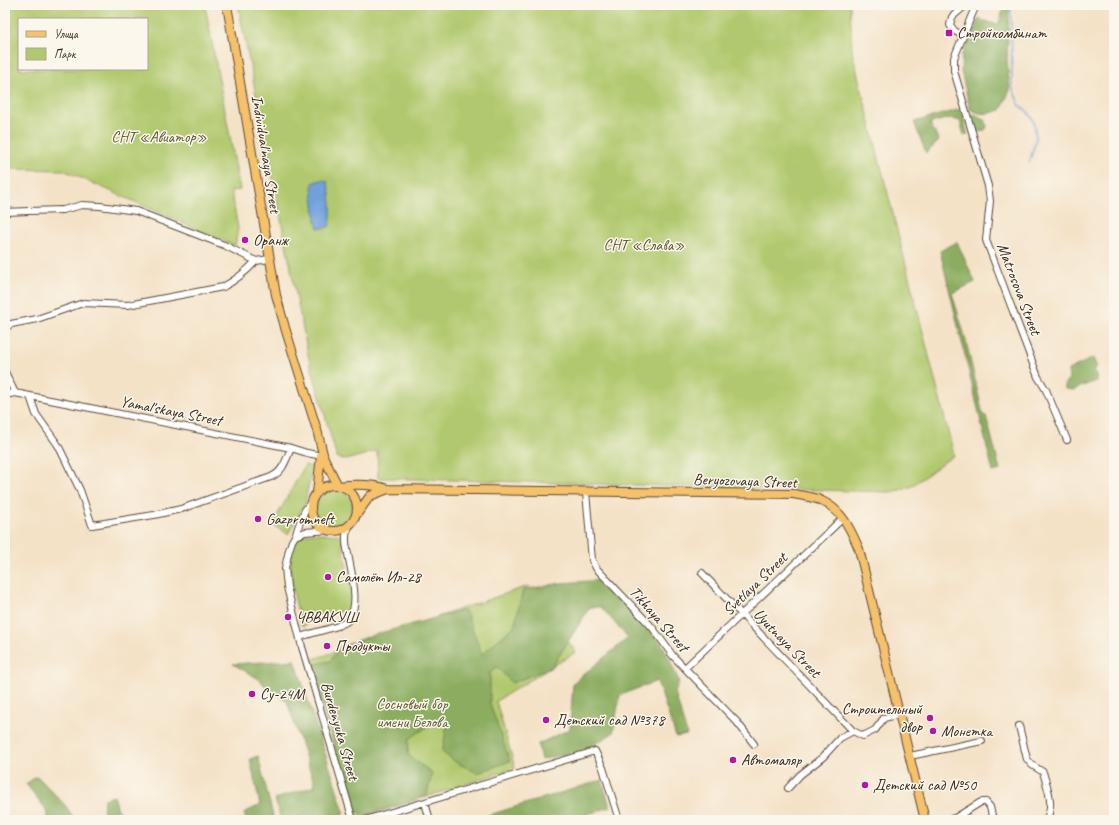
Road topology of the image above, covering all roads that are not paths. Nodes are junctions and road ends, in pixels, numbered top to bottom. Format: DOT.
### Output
graph roads {
  1 [pos="227,5"];
  2 [pos="966,5"];
  3 [pos="976,5"];
  4 [pos="964,33"];
  5 [pos="5,212"];
  6 [pos="269,259"];
  7 [pos="256,261"];
  8 [pos="5,328"];
  9 [pos="5,372"];
  10 [pos="15,393"];
  11 [pos="5,395"];
  12 [pos="30,396"];
  13 [pos="1067,440"];
  14 [pos="321,446"];
  15 [pos="291,448"];
  16 [pos="322,456"];
  17 [pos="338,486"];
  18 [pos="388,489"];
  19 [pos="586,492"];
  20 [pos="315,496"];
  21 [pos="355,516"];
  22 [pos="843,518"];
  23 [pos="350,524"];
  24 [pos="329,530"];
  25 [pos="295,536"];
  26 [pos="702,573"];
  27 [pos="742,615"];
  28 [pos="300,637"];
  29 [pos="685,668"];
  30 [pos="900,714"];
  31 [pos="1019,726"];
  32 [pos="853,731"];
  33 [pos="982,741"];
  34 [pos="754,744"];
  35 [pos="910,756"];
  36 [pos="788,788"];
  37 [pos="425,803"];
  38 [pos="353,820"];
  39 [pos="365,820"];
  40 [pos="430,820"];
  41 [pos="619,820"];
  42 [pos="925,820"];
  43 [pos="947,820"];
  44 [pos="993,820"];
  45 [pos="1046,820"];
  1 -- 6 [label="main road, Individual'naya Street"];
  2 -- 4 [label="street"];
  3 -- 4 [label="street, Matrosova Street"];
  4 -- 13 [label="street, Matrosova Street"];
  5 -- 7 [label="street"];
  6 -- 7 [label="street"];
  6 -- 14 [label="main road, Individual'naya Street"];
  7 -- 8 [label="street"];
  9 -- 10 [label="street"];
  10 -- 11 [label="street, Yamal'skaya Street"];
  10 -- 12 [label="street, Yamal'skaya Street"];
  12 -- 15 [label="street, Yamal'skaya Street"];
  12 -- 15 [label="street"];
  14 -- 16 [label="main road, Individual'naya Street"];
  14 -- 17 [label="main road, Individual'naya Street"];
  15 -- 16 [label="street, Yamal'skaya Street"];
  16 -- 20 [label="main road, Individual'naya Street"];
  17 -- 18 [label="main road, Beryozovaya Street"];
  17 -- 20 [label="main road"];
  17 -- 21 [label="main road"];
  18 -- 19 [label="main road, Beryozovaya Street"];
  18 -- 21 [label="main road, Beryozovaya Street"];
  19 -- 22 [label="main road, Beryozovaya Street"];
  19 -- 29 [label="street, Tikhaya Street"];
  20 -- 24 [label="main road"];
  20 -- 25 [label="street, Burdenyuka Street"];
  21 -- 23 [label="main road"];
  22 -- 27 [label="street, Svetlaya Street"];
  22 -- 30 [label="main road, Beryozovaya Street"];
  23 -- 24 [label="main road"];
  23 -- 28 [label="street"];
  24 -- 25 [label="street"];
  25 -- 28 [label="street, Burdenyuka Street"];
  26 -- 27 [label="street, Uyutnaya Street"];
  27 -- 29 [label="street, Svetlaya Street"];
  27 -- 32 [label="street, Uyutnaya Street"];
  28 -- 38 [label="street, Burdenyuka Street"];
  29 -- 34 [label="street, Tikhaya Street"];
  30 -- 32 [label="street"];
  30 -- 35 [label="main road, Beryozovaya Street"];
  31 -- 45 [label="street"];
  32 -- 36 [label="street"];
  33 -- 35 [label="street"];
  35 -- 42 [label="main road, Beryozovaya Street"];
  37 -- 39 [label="street"];
  37 -- 40 [label="street"];
  37 -- 41 [label="street"];
  43 -- 44 [label="street"];
}
